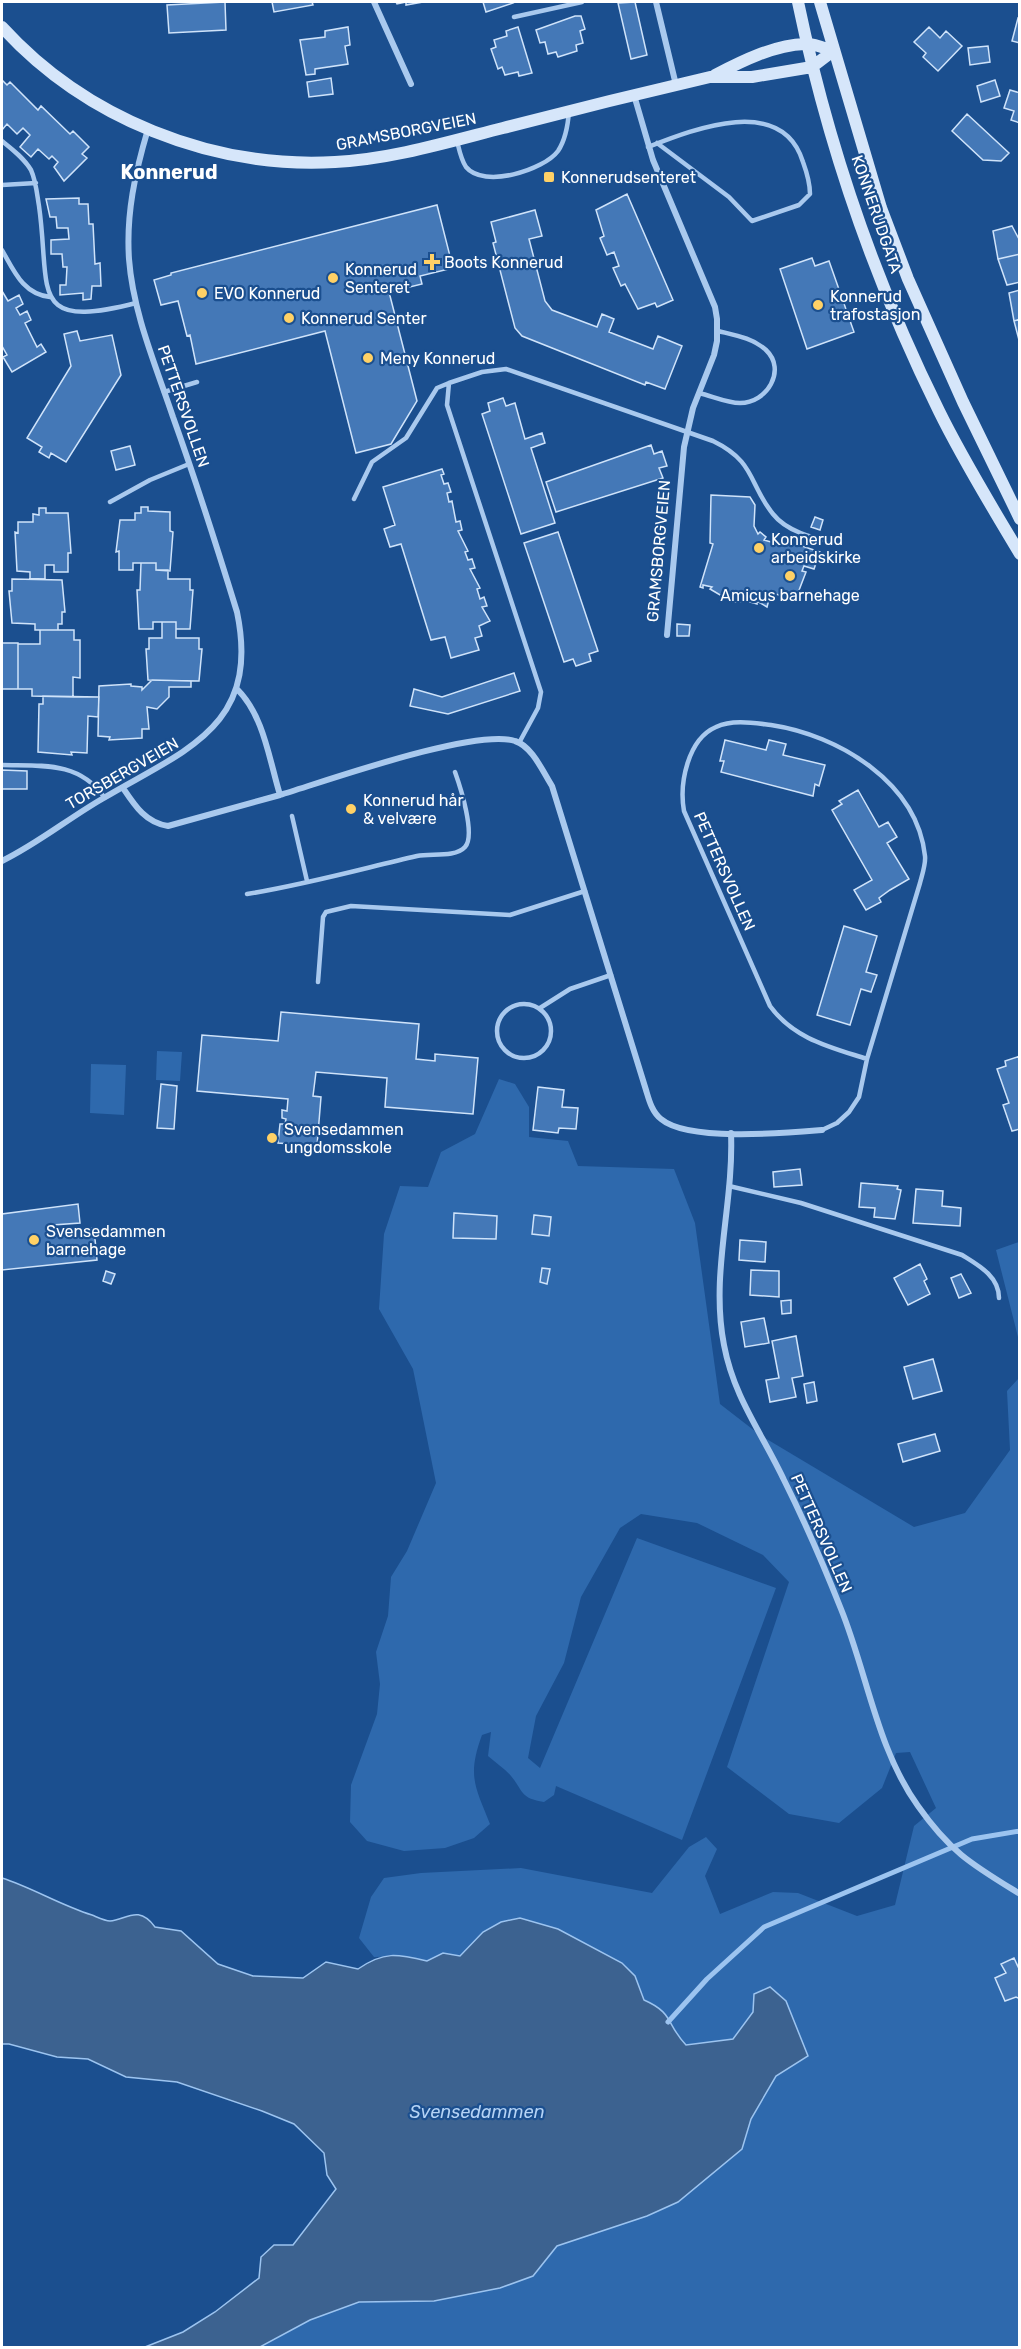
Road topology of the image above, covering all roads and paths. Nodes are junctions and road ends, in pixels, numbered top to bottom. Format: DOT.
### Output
graph roads {
  1 [pos="374,2"];
  2 [pos="582,2"];
  3 [pos="656,2"];
  4 [pos="798,2"];
  5 [pos="820,2"];
  6 [pos="514,17"];
  7 [pos="2,27"];
  8 [pos="807,43"];
  9 [pos="833,51"];
  10 [pos="812,67"];
  11 [pos="710,77"];
  12 [pos="411,84"];
  13 [pos="676,85"];
  14 [pos="634,95"];
  15 [pos="569,111"];
  16 [pos="148,129"];
  17 [pos="2,141"];
  18 [pos="457,141"];
  19 [pos="657,143"];
  20 [pos="648,147"];
  21 [pos="36,183"];
  22 [pos="2,185"];
  23 [pos="2,250"];
  24 [pos="50,297"];
  25 [pos="136,303"];
  26 [pos="718,331"];
  27 [pos="196,382"];
  28 [pos="448,383"];
  29 [pos="164,392"];
  30 [pos="699,393"];
  31 [pos="687,431"];
  32 [pos="189,464"];
  33 [pos="354,499"];
  34 [pos="110,502"];
  35 [pos="1020,519"];
  36 [pos="835,543"];
  37 [pos="1020,554"];
  38 [pos="667,635"];
  39 [pos="236,689"];
  40 [pos="519,743"];
  41 [pos="2,765"];
  42 [pos="455,771"];
  43 [pos="123,788"];
  44 [pos="280,795"];
  45 [pos="104,797"];
  46 [pos="292,816"];
  47 [pos="2,861"];
  48 [pos="307,881"];
  49 [pos="585,891"];
  50 [pos="247,894"];
  51 [pos="611,975"];
  52 [pos="318,982"];
  53 [pos="540,1008"];
  54 [pos="867,1059"];
  55 [pos="822,1130"];
  56 [pos="730,1133"];
  57 [pos="729,1186"];
  58 [pos="999,1298"];
  59 [pos="1020,1894"];
  1 -- 12 [label="street"];
  2 -- 6 [label="lane"];
  3 -- 13 [label="street"];
  4 -- 8 [label="main road, KONNERUDGATA"];
  5 -- 9 [label="main road, KONNERUDGATA"];
  7 -- 16 [label="main road, GRAMSBORGVEIEN"];
  8 -- 9 [label="main road, GRAMSBORGVEIEN"];
  8 -- 10 [label="main road, KONNERUDGATA"];
  8 -- 11 [label="main road, GRAMSBORGVEIEN"];
  9 -- 10 [label="main road, GRAMSBORGVEIEN"];
  9 -- 35 [label="main road, KONNERUDGATA"];
  10 -- 11 [label="main road, GRAMSBORGVEIEN"];
  10 -- 37 [label="main road, KONNERUDGATA"];
  11 -- 13 [label="main road, GRAMSBORGVEIEN"];
  13 -- 14 [label="main road, GRAMSBORGVEIEN"];
  14 -- 15 [label="main road, GRAMSBORGVEIEN"];
  14 -- 20 [label="street, GRAMSBORGVEIEN"];
  15 -- 18 [label="main road, GRAMSBORGVEIEN"];
  15 -- 18 [label="lane"];
  16 -- 18 [label="main road, GRAMSBORGVEIEN"];
  16 -- 25 [label="street, PETTERSVOLLEN"];
  17 -- 21 [label="lane"];
  19 -- 19 [label="lane"];
  19 -- 20 [label="lane"];
  20 -- 26 [label="street, GRAMSBORGVEIEN"];
  21 -- 22 [label="lane"];
  21 -- 24 [label="lane"];
  23 -- 24 [label="lane"];
  24 -- 25 [label="lane"];
  25 -- 29 [label="street, PETTERSVOLLEN"];
  26 -- 30 [label="street, GRAMSBORGVEIEN"];
  26 -- 30 [label="lane"];
  27 -- 29 [label="lane"];
  28 -- 31 [label="lane"];
  28 -- 33 [label="lane"];
  28 -- 40 [label="lane"];
  29 -- 32 [label="street, PETTERSVOLLEN"];
  30 -- 31 [label="street, GRAMSBORGVEIEN"];
  31 -- 36 [label="lane"];
  31 -- 38 [label="street, GRAMSBORGVEIEN"];
  32 -- 34 [label="lane"];
  32 -- 39 [label="street, PETTERSVOLLEN"];
  39 -- 43 [label="street, TORSBERGVEIEN"];
  39 -- 44 [label="street"];
  40 -- 44 [label="street"];
  40 -- 49 [label="street, PETTERSVOLLEN"];
  41 -- 45 [label="lane"];
  42 -- 48 [label="lane"];
  43 -- 44 [label="street"];
  43 -- 45 [label="street, TORSBERGVEIEN"];
  45 -- 47 [label="street, TORSBERGVEIEN"];
  46 -- 48 [label="lane"];
  48 -- 50 [label="lane"];
  49 -- 51 [label="street, PETTERSVOLLEN"];
  49 -- 52 [label="lane"];
  51 -- 53 [label="lane"];
  51 -- 56 [label="street, PETTERSVOLLEN"];
  53 -- 53 [label="lane"];
  54 -- 54 [label="lane, PETTERSVOLLEN"];
  54 -- 55 [label="lane, PETTERSVOLLEN"];
  55 -- 56 [label="street, PETTERSVOLLEN"];
  56 -- 57 [label="street, PETTERSVOLLEN"];
  57 -- 58 [label="lane"];
  57 -- 59 [label="street, PETTERSVOLLEN"];
}
